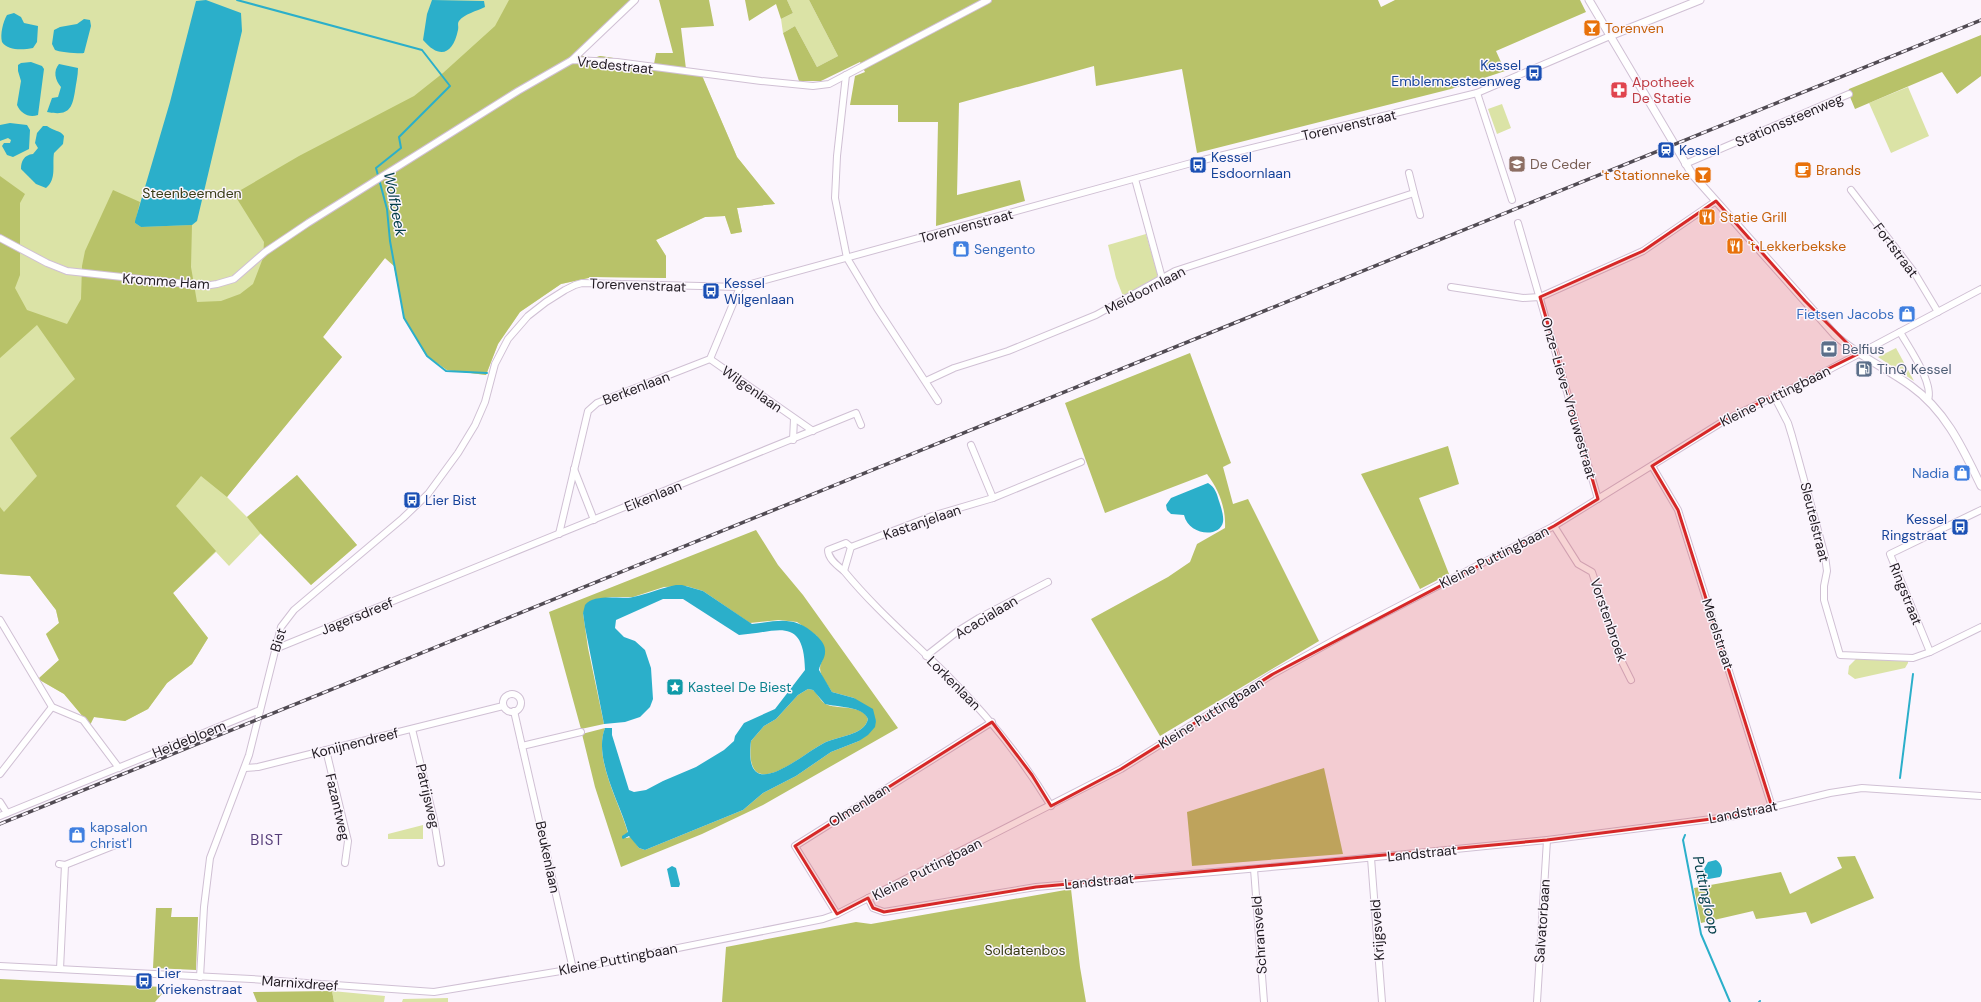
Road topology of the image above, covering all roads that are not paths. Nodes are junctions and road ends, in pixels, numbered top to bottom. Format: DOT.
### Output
graph roads {
  1 [pos="635,0"];
  2 [pos="988,0"];
  3 [pos="1589,0"];
  4 [pos="1700,0"];
  5 [pos="1610,36"];
  6 [pos="572,60"];
  7 [pos="846,75"];
  8 [pos="835,81"];
  9 [pos="1477,93"];
  10 [pos="843,94"];
  11 [pos="1849,94"];
  12 [pos="1686,164"];
  13 [pos="1410,174"];
  14 [pos="379,178"];
  15 [pos="1135,179"];
  16 [pos="1851,190"];
  17 [pos="1414,193"];
  18 [pos="1512,200"];
  19 [pos="1716,201"];
  20 [pos="1420,214"];
  21 [pos="1518,223"];
  22 [pos="0,238"];
  23 [pos="847,258"];
  24 [pos="1162,278"];
  25 [pos="740,287"];
  26 [pos="1451,287"];
  27 [pos="1981,289"];
  28 [pos="1540,297"];
  29 [pos="1938,312"];
  30 [pos="1900,332"];
  31 [pos="1858,354"];
  32 [pos="710,359"];
  33 [pos="492,376"];
  34 [pos="926,381"];
  35 [pos="1774,396"];
  36 [pos="1928,400"];
  37 [pos="938,401"];
  38 [pos="794,419"];
  39 [pos="861,425"];
  40 [pos="813,431"];
  41 [pos="793,440"];
  42 [pos="971,445"];
  43 [pos="1082,462"];
  44 [pos="1652,466"];
  45 [pos="574,469"];
  46 [pos="1981,486"];
  47 [pos="992,498"];
  48 [pos="1598,500"];
  49 [pos="1981,510"];
  50 [pos="594,520"];
  51 [pos="1554,526"];
  52 [pos="559,534"];
  53 [pos="851,547"];
  54 [pos="844,571"];
  55 [pos="438,582"];
  56 [pos="1048,582"];
  57 [pos="0,620"];
  58 [pos="1981,627"];
  59 [pos="275,649"];
  60 [pos="1930,652"];
  61 [pos="926,656"];
  62 [pos="1631,680"];
  63 [pos="503,706"];
  64 [pos="52,707"];
  65 [pos="260,710"];
  66 [pos="514,711"];
  67 [pos="464,716"];
  68 [pos="992,722"];
  69 [pos="412,729"];
  70 [pos="581,732"];
  71 [pos="522,746"];
  72 [pos="326,750"];
  73 [pos="119,768"];
  74 [pos="245,768"];
  75 [pos="0,774"];
  76 [pos="1981,796"];
  77 [pos="0,802"];
  78 [pos="1051,806"];
  79 [pos="1772,807"];
  80 [pos="7,813"];
  81 [pos="0,816"];
  82 [pos="1547,840"];
  83 [pos="118,844"];
  84 [pos="1371,858"];
  85 [pos="345,863"];
  86 [pos="441,863"];
  87 [pos="1254,869"];
  88 [pos="868,898"];
  89 [pos="837,914"];
  90 [pos="0,966"];
  91 [pos="573,969"];
  92 [pos="60,970"];
  93 [pos="528,976"];
  94 [pos="200,977"];
  95 [pos="1264,1002"];
  96 [pos="1382,1002"];
  97 [pos="1537,1002"];
  1 -- 6 [label="street"];
  2 -- 7 [label="street, Vredestraat"];
  3 -- 5 [label="street"];
  4 -- 5 [label="street"];
  5 -- 9 [label="street, Torenvenstraat"];
  5 -- 12 [label="street"];
  6 -- 8 [label="street, Vredestraat"];
  6 -- 14 [label="street, Vredestraat"];
  7 -- 8 [label="street, Vredestraat"];
  7 -- 10 [label="street"];
  8 -- 10 [label="street"];
  9 -- 15 [label="street, Torenvenstraat"];
  9 -- 18 [label="street"];
  10 -- 23 [label="street"];
  11 -- 12 [label="street, Stationssteenweg"];
  12 -- 19 [label="street"];
  13 -- 17 [label="street"];
  14 -- 22 [label="street, Kromme Ham"];
  15 -- 23 [label="street, Torenvenstraat"];
  15 -- 24 [label="street"];
  16 -- 29 [label="street, Fortstraat"];
  17 -- 20 [label="street"];
  17 -- 24 [label="street, Meidoornlaan"];
  19 -- 28 [label="street"];
  19 -- 31 [label="street"];
  21 -- 28 [label="street, Onze-Lieve-Vrouwestraat"];
  23 -- 25 [label="street, Torenvenstraat"];
  23 -- 34 [label="street"];
  24 -- 34 [label="street, Meidoornlaan"];
  25 -- 32 [label="street"];
  25 -- 33 [label="street, Torenvenstraat"];
  26 -- 28 [label="street"];
  27 -- 29 [label="street"];
  28 -- 48 [label="street, Onze-Lieve-Vrouwestraat"];
  29 -- 30 [label="street"];
  30 -- 31 [label="street"];
  30 -- 36 [label="street"];
  31 -- 35 [label="street, Kleine Puttingbaan"];
  31 -- 36 [label="street"];
  32 -- 38 [label="street, Wilgenlaan"];
  32 -- 45 [label="street, Berkenlaan"];
  33 -- 59 [label="street, Bist"];
  34 -- 37 [label="street"];
  35 -- 44 [label="street, Kleine Puttingbaan"];
  35 -- 60 [label="street, Sleutelstraat"];
  36 -- 46 [label="street"];
  38 -- 40 [label="street, Wilgenlaan"];
  38 -- 41 [label="street, Wilgenlaan"];
  39 -- 40 [label="street, Eikenlaan"];
  40 -- 41 [label="street, Eikenlaan"];
  41 -- 50 [label="street, Eikenlaan"];
  42 -- 47 [label="street"];
  43 -- 47 [label="street, Kastanjelaan"];
  44 -- 48 [label="street, Kleine Puttingbaan"];
  44 -- 79 [label="street, Merelstraat"];
  45 -- 50 [label="street"];
  45 -- 52 [label="street, Berkenlaan"];
  47 -- 53 [label="street, Kastanjelaan"];
  48 -- 51 [label="street, Kleine Puttingbaan"];
  49 -- 60 [label="street, Ringstraat"];
  50 -- 52 [label="street, Eikenlaan"];
  51 -- 62 [label="street, Vorstenbroek"];
  51 -- 78 [label="street, Kleine Puttingbaan"];
  52 -- 55 [label="street, Eikenlaan"];
  53 -- 54 [label="street"];
  53 -- 54 [label="street, Lorkenlaan"];
  54 -- 61 [label="street, Lorkenlaan"];
  55 -- 59 [label="street, Jagersdreef"];
  56 -- 61 [label="street, Acacialaan"];
  57 -- 64 [label="street"];
  58 -- 60 [label="street"];
  59 -- 65 [label="street, Bist"];
  61 -- 68 [label="street, Lorkenlaan"];
  63 -- 66 [label="street"];
  63 -- 66 [label="street, Beukenlaan"];
  63 -- 67 [label="street, Beukenlaan"];
  64 -- 73 [label="street"];
  64 -- 75 [label="street"];
  65 -- 73 [label="street, Heidebloem"];
  65 -- 74 [label="street, Bist"];
  66 -- 71 [label="street, Beukenlaan"];
  67 -- 69 [label="street, Konijnendreef"];
  68 -- 78 [label="street, Lorkenlaan"];
  68 -- 89 [label="street, Olmenlaan"];
  69 -- 72 [label="street, Konijnendreef"];
  69 -- 86 [label="street, Patrijsweg"];
  70 -- 71 [label="street"];
  71 -- 91 [label="street, Beukenlaan"];
  72 -- 74 [label="street, Konijnendreef"];
  72 -- 85 [label="street, Fazantweg"];
  73 -- 80 [label="street, Heidebloem"];
  74 -- 94 [label="street, Bist"];
  76 -- 79 [label="street, Landstraat"];
  77 -- 80 [label="street"];
  78 -- 88 [label="street, Kleine Puttingbaan"];
  79 -- 82 [label="street, Landstraat"];
  80 -- 81 [label="street, Heidebloem"];
  82 -- 84 [label="street, Landstraat"];
  82 -- 97 [label="street, Salvatorbaan"];
  83 -- 92 [label="street"];
  84 -- 87 [label="street, Landstraat"];
  84 -- 96 [label="street, Krijgsveld"];
  87 -- 88 [label="street, Landstraat"];
  87 -- 95 [label="street, Schransveld"];
  88 -- 89 [label="street, Kleine Puttingbaan"];
  89 -- 91 [label="street, Kleine Puttingbaan"];
  90 -- 92 [label="street, Marnixdreef"];
  91 -- 93 [label="street, Kleine Puttingbaan"];
  92 -- 94 [label="street, Marnixdreef"];
  93 -- 94 [label="street, Marnixdreef"];
}
